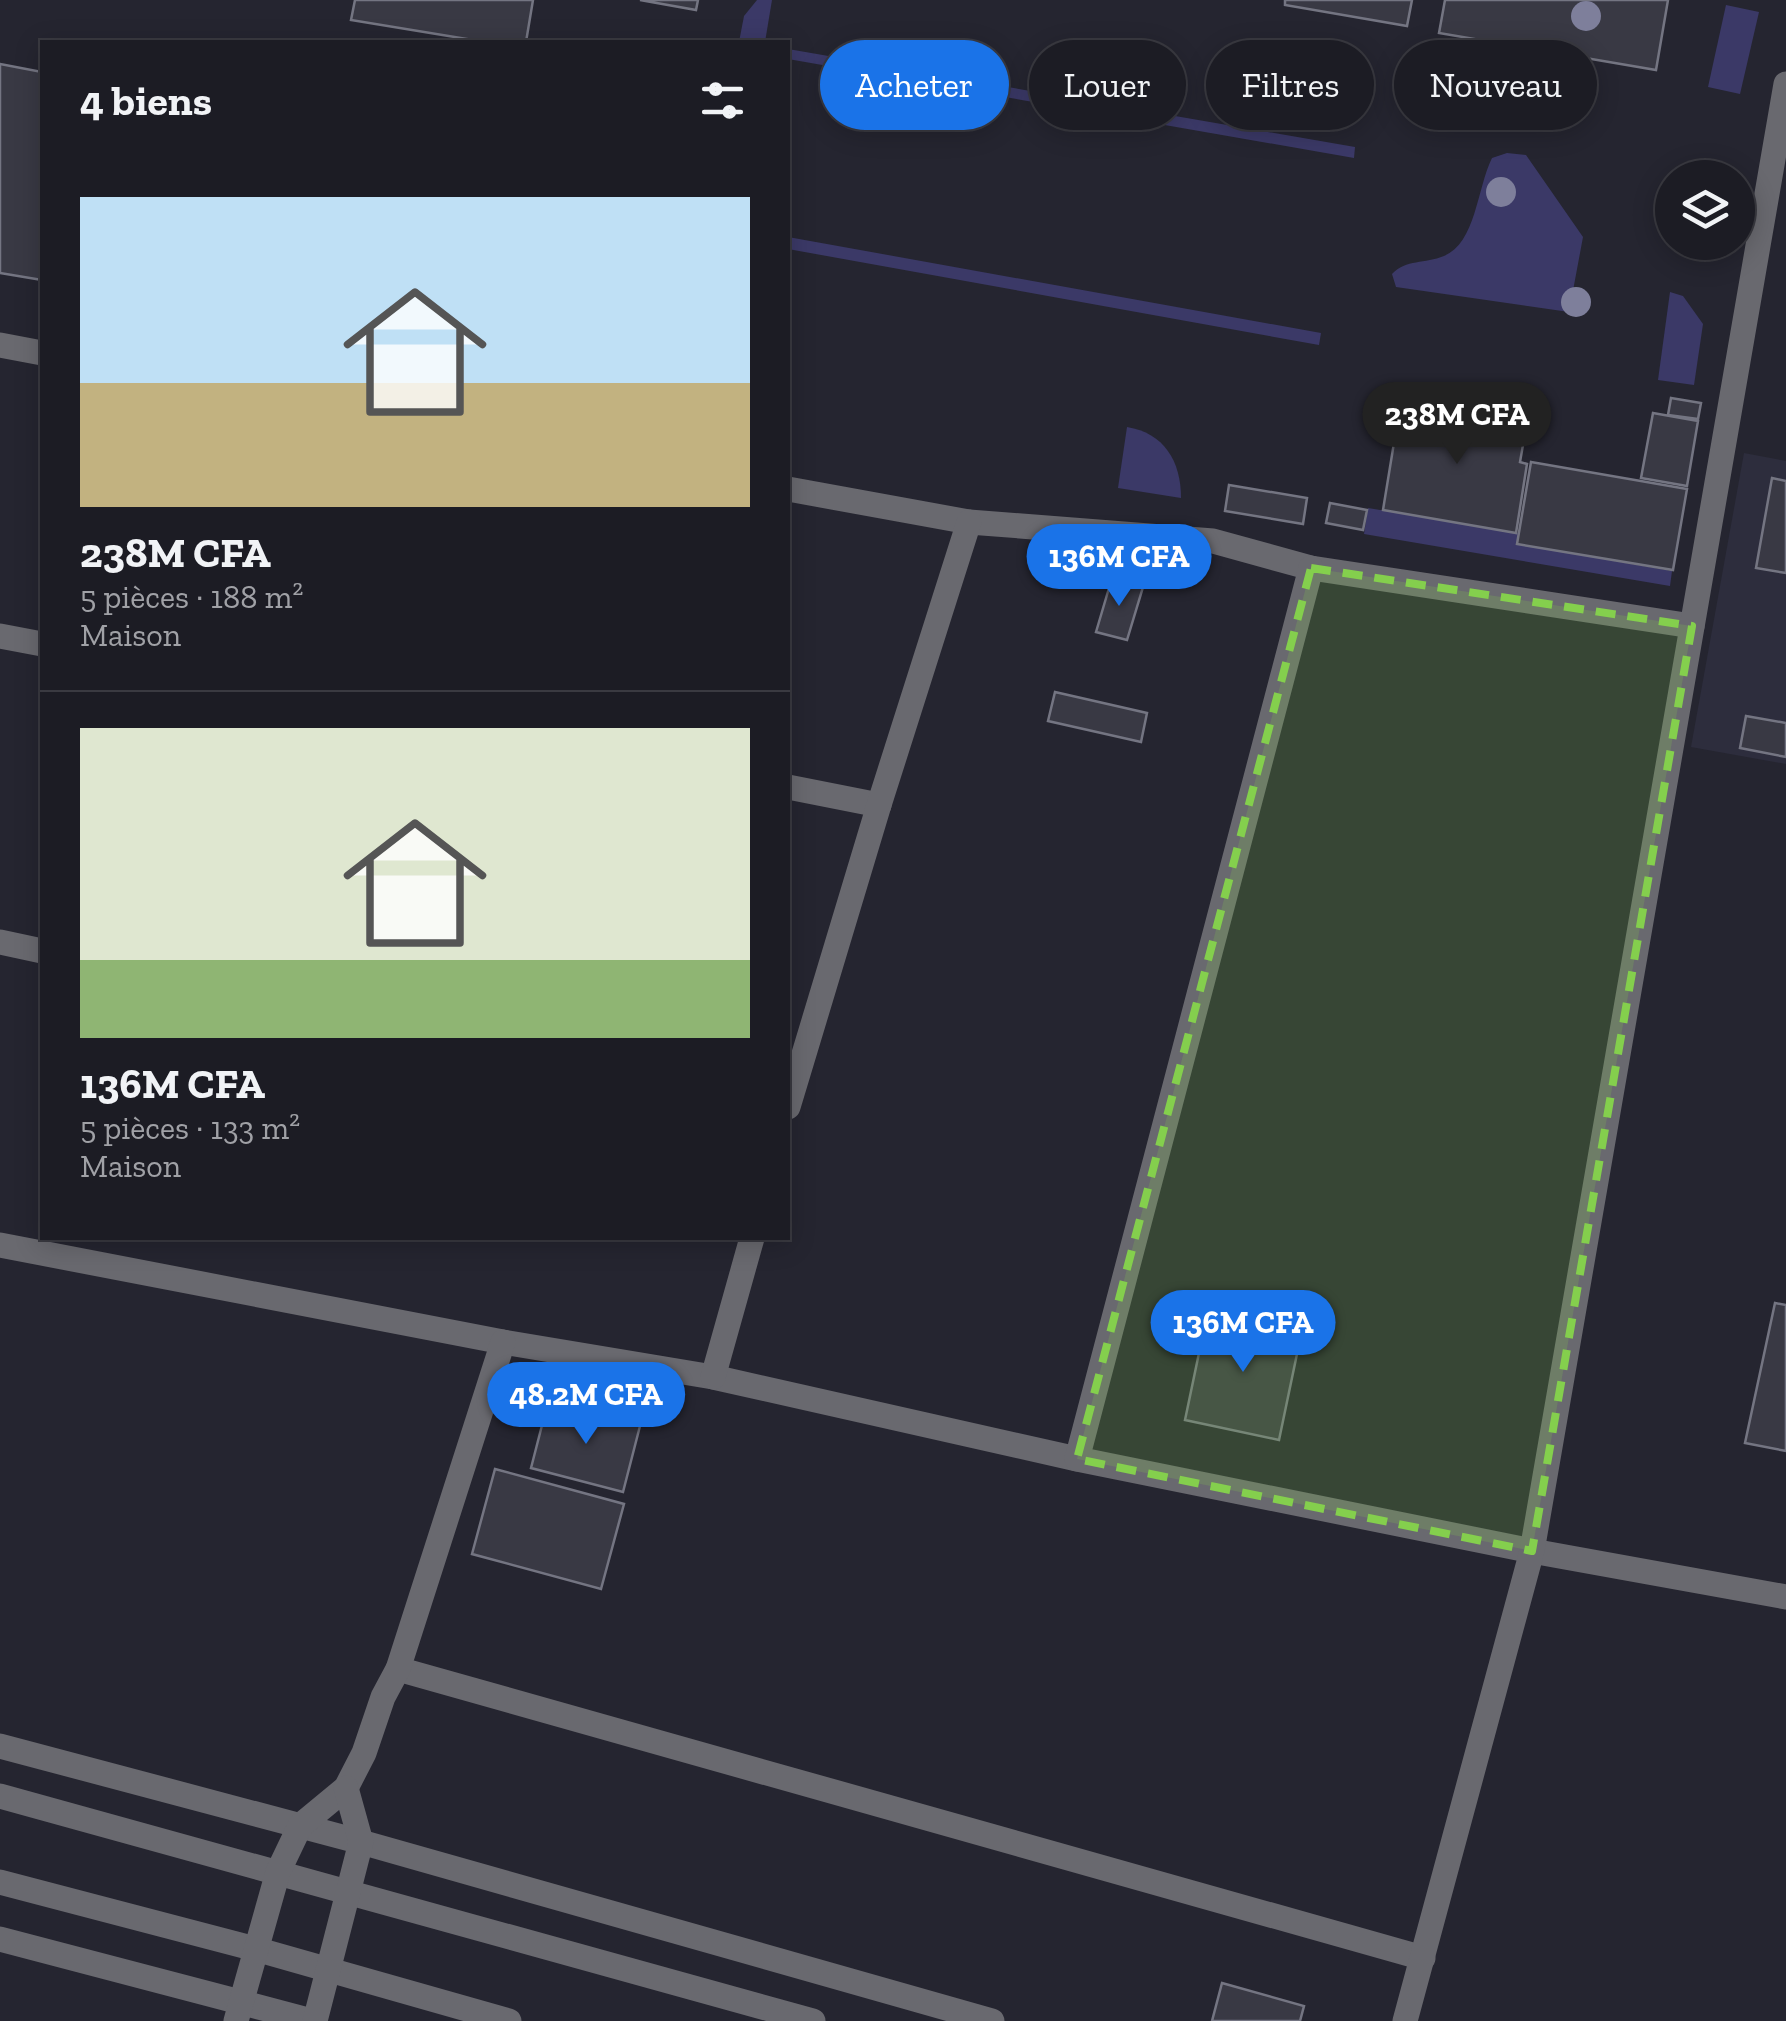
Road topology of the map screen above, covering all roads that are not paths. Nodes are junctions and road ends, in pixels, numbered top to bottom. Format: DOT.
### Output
graph roads {
  1 [pos="1786,84"];
  2 [pos="0,345"];
  3 [pos="40,353"];
  4 [pos="790,488"];
  5 [pos="969,522"];
  6 [pos="1311,568"];
  7 [pos="1692,626"];
  8 [pos="0,636"];
  9 [pos="40,644"];
  10 [pos="790,787"];
  11 [pos="879,804"];
  12 [pos="0,942"];
  13 [pos="40,951"];
  14 [pos="790,1097"];
  15 [pos="751,1240"];
  16 [pos="0,1244"];
  17 [pos="504,1342"];
  18 [pos="713,1376"];
  19 [pos="1077,1459"];
  20 [pos="1532,1551"];
  21 [pos="1786,1596"];
  22 [pos="398,1669"];
  23 [pos="0,1746"];
  24 [pos="346,1788"];
  25 [pos="0,1796"];
  26 [pos="300,1826"];
  27 [pos="361,1842"];
  28 [pos="278,1872"];
  29 [pos="0,1882"];
  30 [pos="350,1892"];
  31 [pos="0,1939"];
  32 [pos="258,1950"];
  33 [pos="1423,1958"];
  34 [pos="328,1970"];
  35 [pos="238,2011"];
  36 [pos="313,2021"];
  37 [pos="509,2021"];
  38 [pos="813,2021"];
  39 [pos="992,2021"];
  40 [pos="1405,2021"];
  1 -- 7 [label="street"];
  2 -- 3 [label="street"];
  4 -- 5 [label="street"];
  5 -- 6 [label="street"];
  5 -- 11 [label="street"];
  6 -- 7 [label="street"];
  6 -- 19 [label="street"];
  7 -- 20 [label="street"];
  8 -- 9 [label="street"];
  10 -- 11 [label="street"];
  11 -- 14 [label="street"];
  12 -- 13 [label="street"];
  15 -- 18 [label="street"];
  16 -- 17 [label="street"];
  17 -- 18 [label="street"];
  17 -- 22 [label="street"];
  18 -- 19 [label="street"];
  19 -- 20 [label="street"];
  20 -- 21 [label="street"];
  20 -- 33 [label="street"];
  22 -- 24 [label="street"];
  22 -- 33 [label="street"];
  23 -- 26 [label="street"];
  24 -- 26 [label="street"];
  24 -- 27 [label="street"];
  25 -- 28 [label="street"];
  26 -- 27 [label="street"];
  26 -- 28 [label="street"];
  27 -- 30 [label="street"];
  27 -- 39 [label="street"];
  28 -- 30 [label="street"];
  28 -- 32 [label="street"];
  29 -- 32 [label="street"];
  30 -- 34 [label="street"];
  30 -- 38 [label="street"];
  31 -- 35 [label="street"];
  32 -- 34 [label="street"];
  32 -- 35 [label="street"];
  33 -- 40 [label="street"];
  34 -- 36 [label="street"];
  34 -- 37 [label="street"];
  35 -- 36 [label="street"];
}
